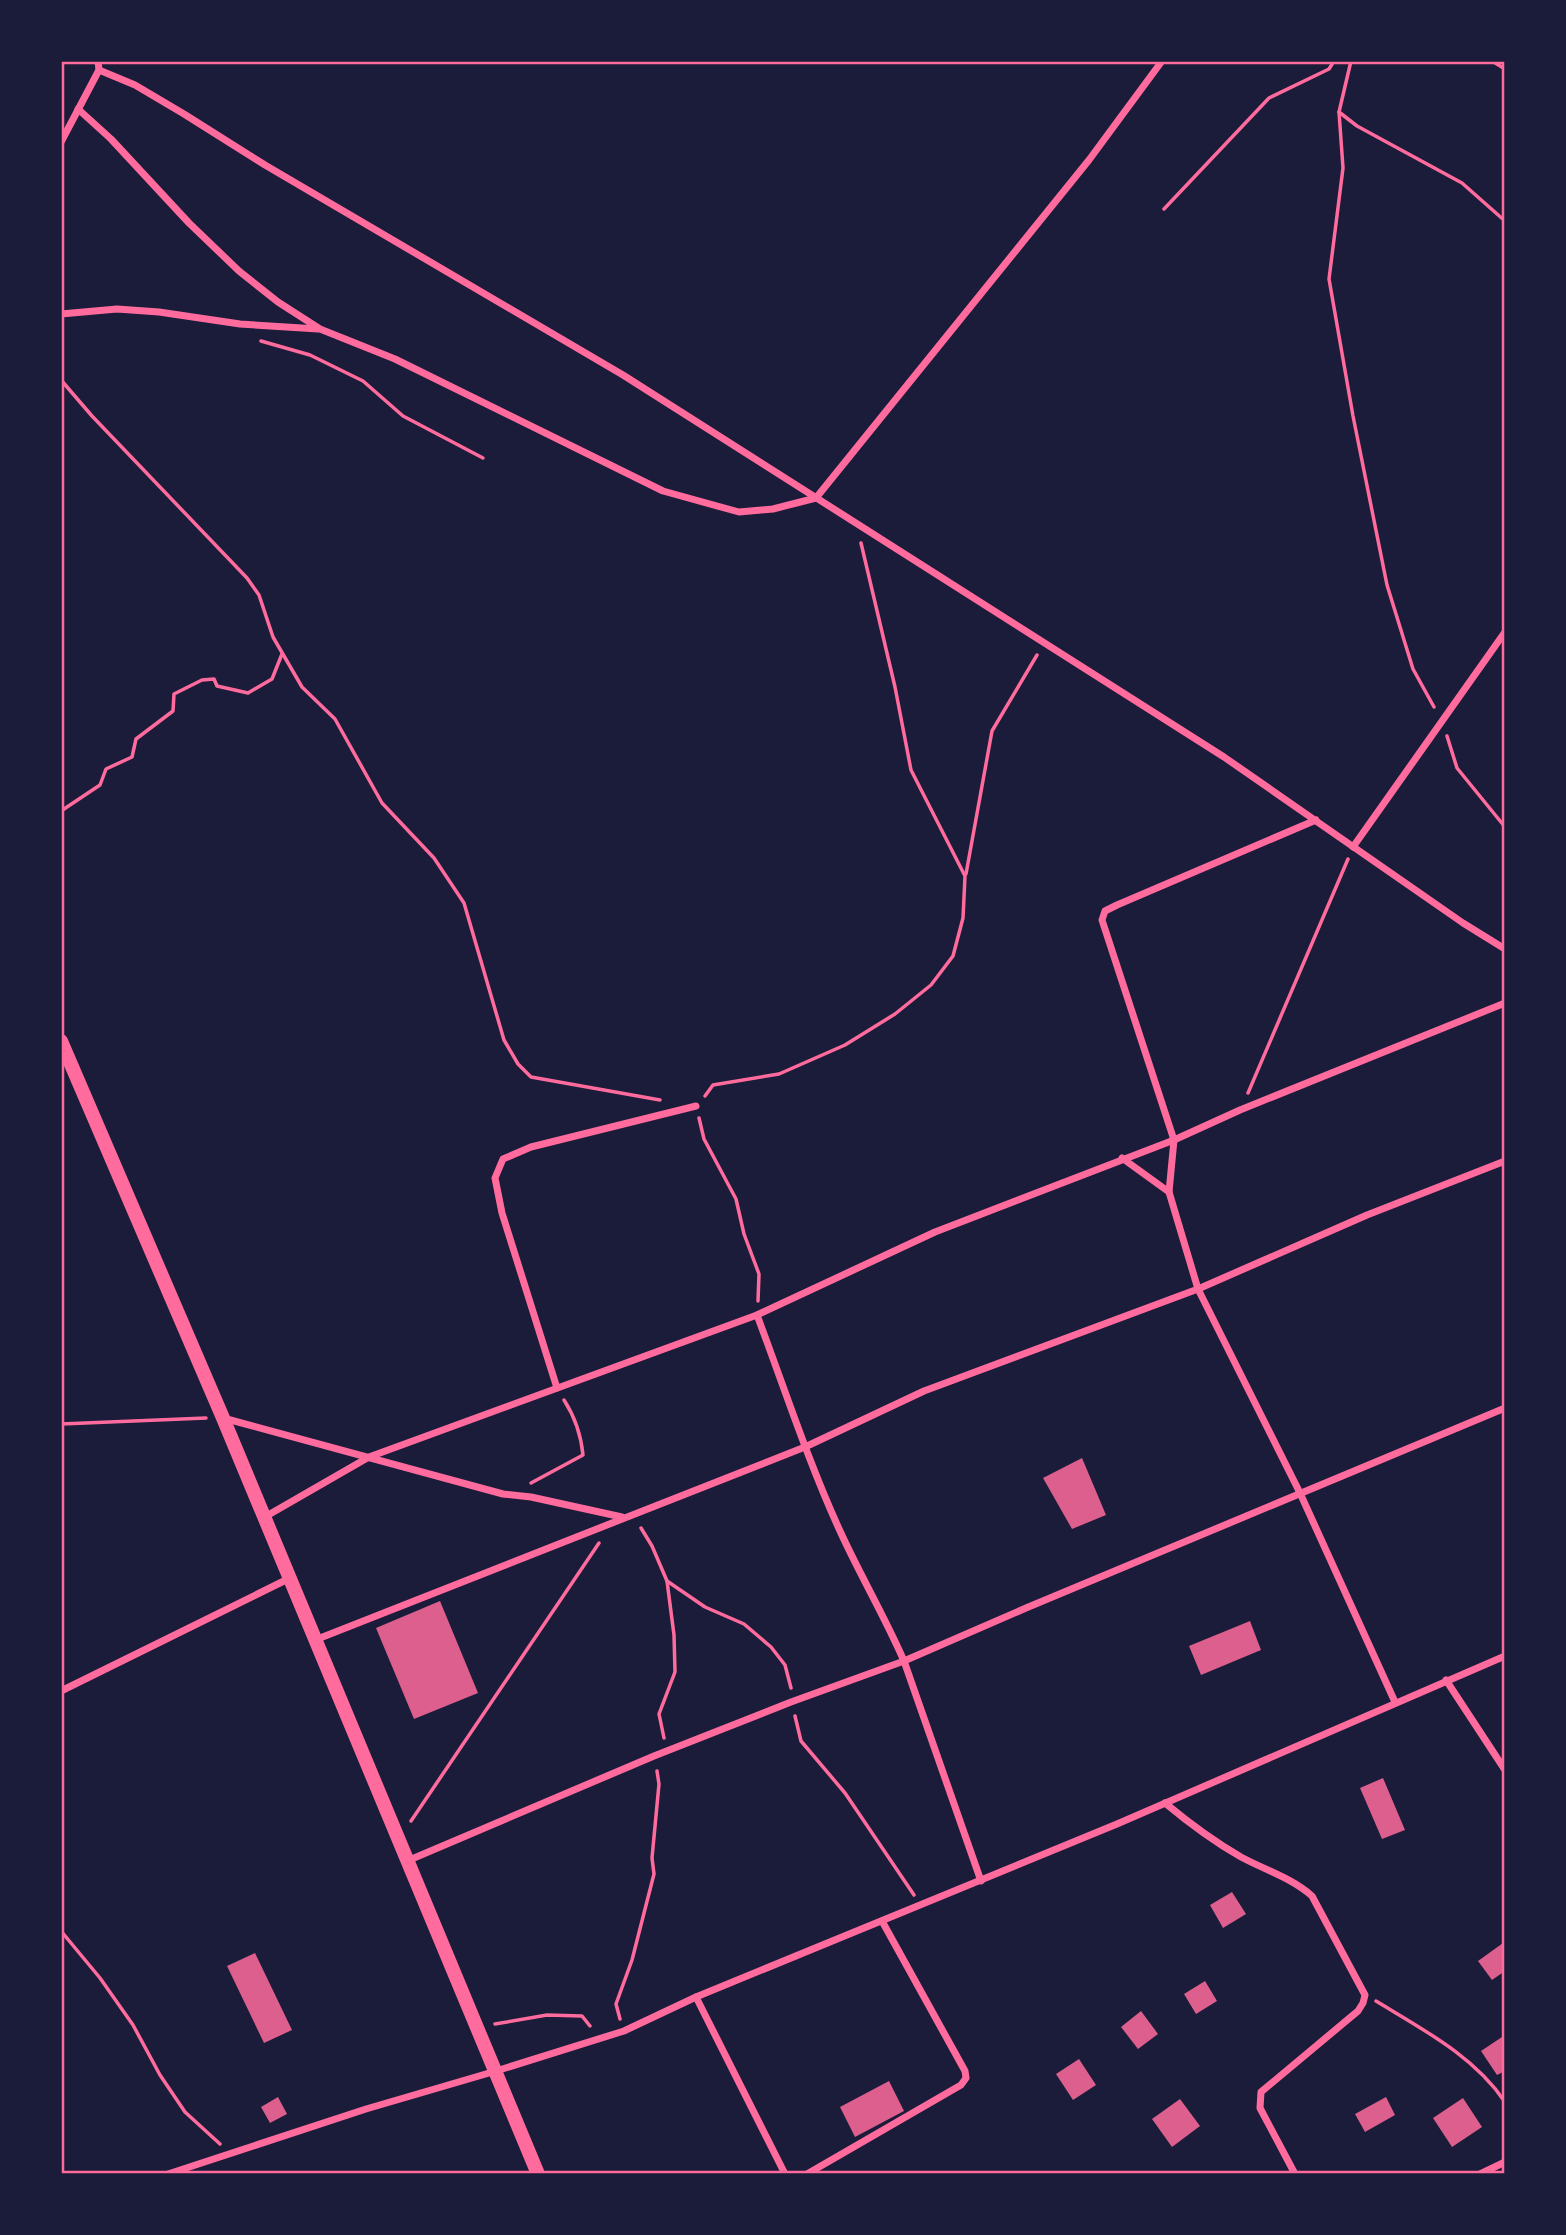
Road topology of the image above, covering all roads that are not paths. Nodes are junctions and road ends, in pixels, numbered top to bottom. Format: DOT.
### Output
graph roads {
  1 [pos="1163,61"];
  2 [pos="99,65"];
  3 [pos="78,109"];
  4 [pos="61,142"];
  5 [pos="61,314"];
  6 [pos="320,329"];
  7 [pos="816,498"];
  8 [pos="1505,632"];
  9 [pos="1316,820"];
  10 [pos="1353,847"];
  11 [pos="1505,949"];
  12 [pos="1505,1003"];
  13 [pos="61,1041"];
  14 [pos="696,1106"];
  15 [pos="1174,1140"];
  16 [pos="1122,1158"];
  17 [pos="1505,1161"];
  18 [pos="1169,1192"];
  19 [pos="1198,1289"];
  20 [pos="757,1315"];
  21 [pos="557,1388"];
  22 [pos="1505,1408"];
  23 [pos="223,1418"];
  24 [pos="805,1447"];
  25 [pos="369,1457"];
  26 [pos="1300,1493"];
  27 [pos="624,1517"];
  28 [pos="263,1518"];
  29 [pos="288,1579"];
  30 [pos="314,1640"];
  31 [pos="1505,1656"];
  32 [pos="904,1661"];
  33 [pos="1446,1679"];
  34 [pos="61,1691"];
  35 [pos="1395,1702"];
  36 [pos="1505,1770"];
  37 [pos="1165,1803"];
  38 [pos="407,1861"];
  39 [pos="981,1881"];
  40 [pos="882,1921"];
  41 [pos="696,1997"];
  42 [pos="496,2071"];
  43 [pos="1505,2162"];
  44 [pos="168,2174"];
  45 [pos="538,2174"];
  46 [pos="785,2174"];
  47 [pos="807,2174"];
  48 [pos="1294,2174"];
  49 [pos="1480,2174"];
  1 -- 7 [label="street"];
  2 -- 3 [label="street"];
  2 -- 7 [label="street"];
  3 -- 4 [label="street"];
  3 -- 6 [label="street"];
  5 -- 6 [label="street"];
  6 -- 7 [label="street"];
  7 -- 9 [label="street"];
  8 -- 10 [label="street"];
  9 -- 10 [label="street"];
  9 -- 15 [label="street"];
  10 -- 11 [label="street"];
  12 -- 15 [label="street"];
  13 -- 23 [label="main road"];
  14 -- 21 [label="street"];
  15 -- 16 [label="street"];
  15 -- 18 [label="street"];
  16 -- 18 [label="street"];
  16 -- 20 [label="street"];
  17 -- 19 [label="street"];
  18 -- 19 [label="street"];
  19 -- 24 [label="street"];
  19 -- 26 [label="street"];
  20 -- 21 [label="street"];
  20 -- 24 [label="street"];
  21 -- 25 [label="street"];
  22 -- 26 [label="street"];
  23 -- 25 [label="street"];
  23 -- 28 [label="main road"];
  24 -- 27 [label="street"];
  24 -- 32 [label="street"];
  25 -- 27 [label="street"];
  25 -- 28 [label="street"];
  26 -- 32 [label="street"];
  26 -- 35 [label="street"];
  27 -- 30 [label="street"];
  28 -- 29 [label="main road"];
  29 -- 30 [label="main road"];
  29 -- 34 [label="street"];
  30 -- 38 [label="main road"];
  31 -- 33 [label="street"];
  32 -- 38 [label="street"];
  32 -- 39 [label="street"];
  33 -- 35 [label="street"];
  33 -- 36 [label="street"];
  35 -- 37 [label="street"];
  37 -- 39 [label="street"];
  37 -- 48 [label="street"];
  38 -- 42 [label="main road"];
  39 -- 40 [label="street"];
  40 -- 41 [label="street"];
  40 -- 47 [label="street"];
  41 -- 42 [label="street"];
  41 -- 46 [label="street"];
  42 -- 44 [label="street"];
  42 -- 45 [label="main road"];
  43 -- 49 [label="street"];
}
